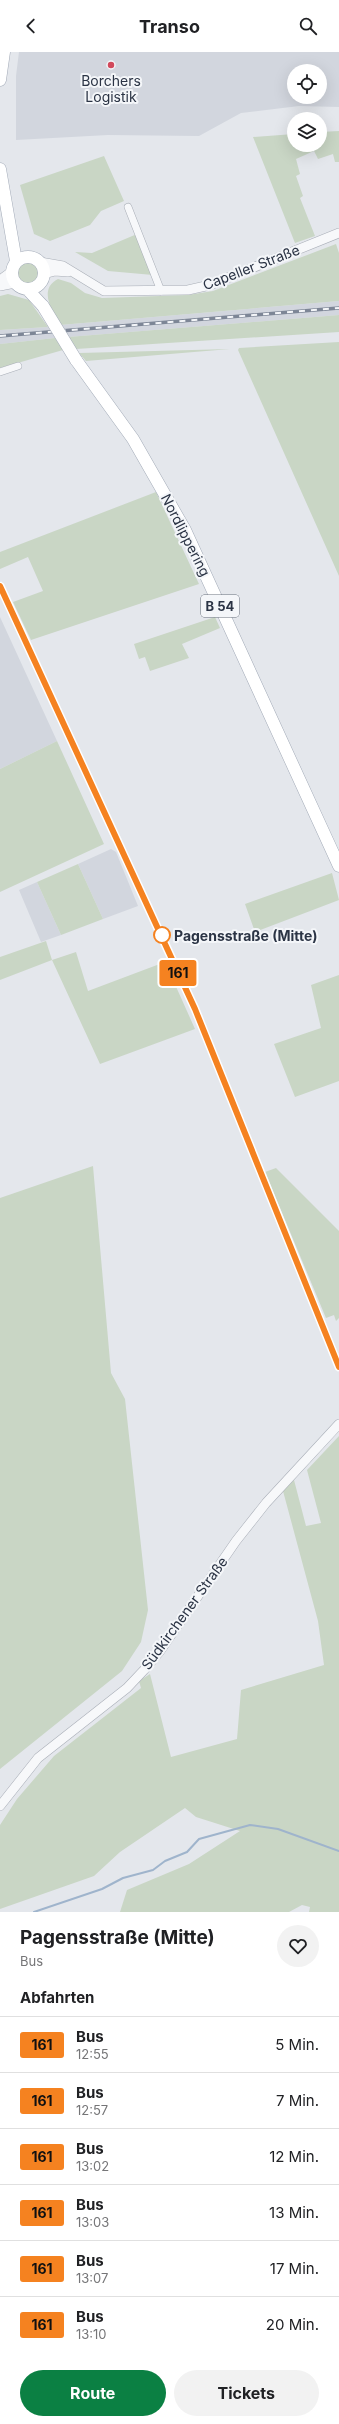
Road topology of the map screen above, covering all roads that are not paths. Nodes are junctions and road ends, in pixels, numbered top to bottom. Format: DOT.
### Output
graph roads {
  1 [pos="4,52"];
  2 [pos="0,80"];
  3 [pos="0,170"];
  4 [pos="128,207"];
  5 [pos="339,233"];
  6 [pos="17,268"];
  7 [pos="41,274"];
  8 [pos="0,280"];
  9 [pos="0,286"];
  10 [pos="28,290"];
  11 [pos="161,291"];
  12 [pos="43,306"];
  13 [pos="18,366"];
  14 [pos="0,372"];
  15 [pos="0,586"];
  16 [pos="339,866"];
  17 [pos="339,1367"];
  18 [pos="339,1424"];
  19 [pos="0,1806"];
  1 -- 2 [label="main road"];
  3 -- 6 [label="main road"];
  4 -- 11 [label="street"];
  5 -- 11 [label="street, Capeller Straße"];
  6 -- 7 [label="main road"];
  6 -- 8 [label="street"];
  6 -- 9 [label="street"];
  6 -- 10 [label="main road, Nordlippering"];
  7 -- 10 [label="main road"];
  7 -- 11 [label="street, Capeller Straße"];
  7 -- 12 [label="main road, Nordlippering / B 54"];
  10 -- 12 [label="main road, Nordlippering / B 54"];
  12 -- 16 [label="main road, Nordlippering / B 54, bridge"];
  13 -- 14 [label="street"];
  15 -- 17 [label="street"];
  18 -- 19 [label="street, Südkirchener Straße"];
}
